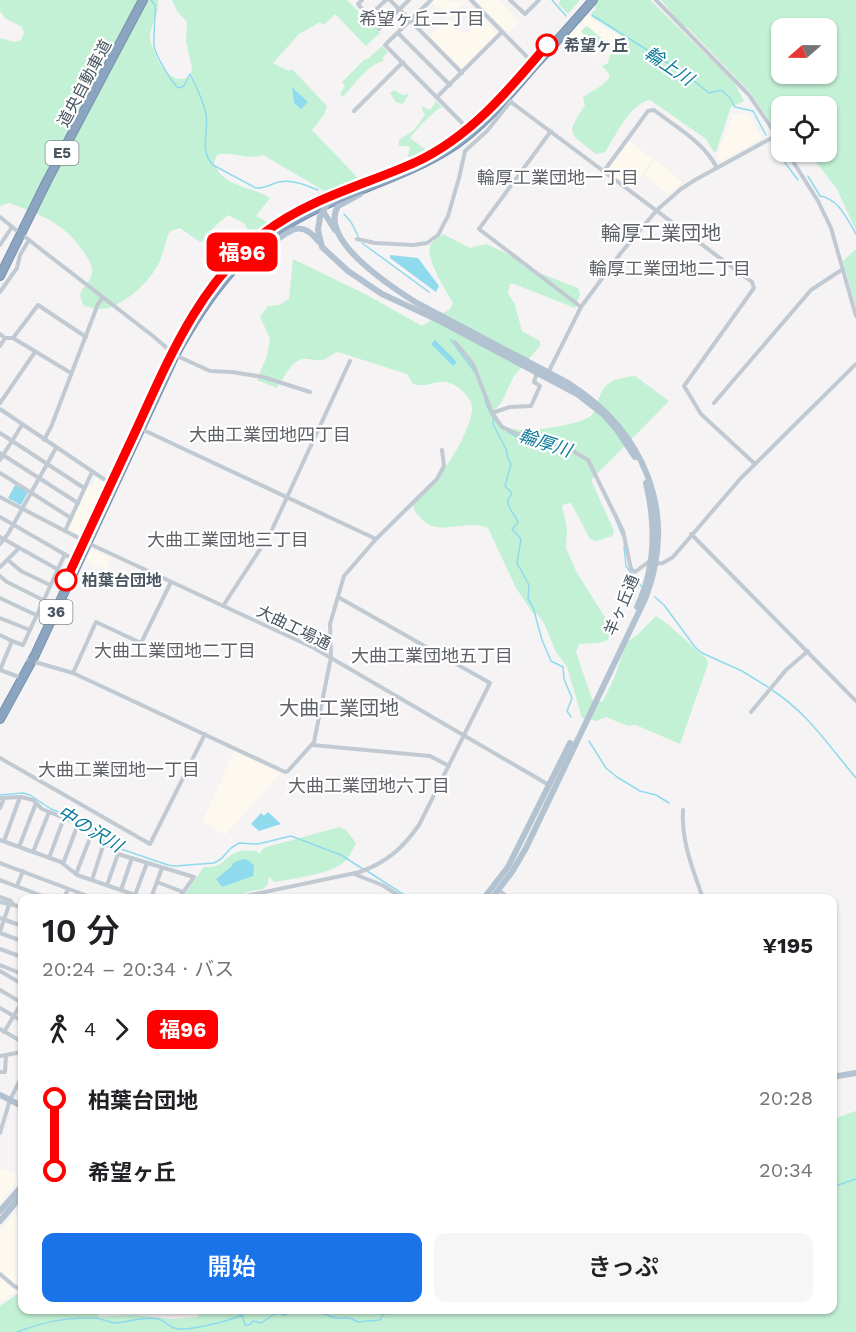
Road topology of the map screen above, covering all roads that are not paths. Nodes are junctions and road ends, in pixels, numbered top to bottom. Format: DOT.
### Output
graph roads {
  1 [pos="138,0"];
  2 [pos="143,0"];
  3 [pos="362,0"];
  4 [pos="388,0"];
  5 [pos="409,0"];
  6 [pos="431,0"];
  7 [pos="471,0"];
  8 [pos="510,0"];
  9 [pos="586,0"];
  10 [pos="593,0"];
  11 [pos="656,0"];
  12 [pos="535,1"];
  13 [pos="399,9"];
  14 [pos="368,17"];
  15 [pos="410,21"];
  16 [pos="124,31"];
  17 [pos="502,32"];
  18 [pos="398,33"];
  19 [pos="403,62"];
  20 [pos="534,63"];
  21 [pos="462,73"];
  22 [pos="450,85"];
  23 [pos="437,97"];
  24 [pos="509,100"];
  25 [pos="354,111"];
  26 [pos="771,126"];
  27 [pos="469,131"];
  28 [pos="551,131"];
  29 [pos="771,138"];
  30 [pos="793,162"];
  31 [pos="418,167"];
  32 [pos="717,168"];
  33 [pos="604,171"];
  34 [pos="309,205"];
  35 [pos="320,207"];
  36 [pos="657,210"];
  37 [pos="0,217"];
  38 [pos="339,236"];
  39 [pos="357,239"];
  40 [pos="0,245"];
  41 [pos="258,246"];
  42 [pos="322,247"];
  43 [pos="0,266"];
  44 [pos="843,269"];
  45 [pos="0,276"];
  46 [pos="0,292"];
  47 [pos="103,297"];
  48 [pos="581,307"];
  49 [pos="856,316"];
  50 [pos="0,334"];
  51 [pos="86,337"];
  52 [pos="5,338"];
  53 [pos="13,338"];
  54 [pos="455,342"];
  55 [pos="0,346"];
  56 [pos="35,352"];
  57 [pos="174,353"];
  58 [pos="350,360"];
  59 [pos="856,364"];
  60 [pos="537,372"];
  61 [pos="71,373"];
  62 [pos="547,375"];
  63 [pos="310,392"];
  64 [pos="0,403"];
  65 [pos="714,403"];
  66 [pos="0,409"];
  67 [pos="492,413"];
  68 [pos="22,425"];
  69 [pos="139,428"];
  70 [pos="0,433"];
  71 [pos="44,440"];
  72 [pos="12,441"];
  73 [pos="56,448"];
  74 [pos="442,450"];
  75 [pos="2,454"];
  76 [pos="0,460"];
  77 [pos="48,463"];
  78 [pos="755,464"];
  79 [pos="92,472"];
  80 [pos="0,474"];
  81 [pos="40,478"];
  82 [pos="112,486"];
  83 [pos="84,488"];
  84 [pos="32,493"];
  85 [pos="0,497"];
  86 [pos="287,498"];
  87 [pos="78,503"];
  88 [pos="22,510"];
  89 [pos="0,517"];
  90 [pos="71,518"];
  91 [pos="14,525"];
  92 [pos="65,531"];
  93 [pos="691,534"];
  94 [pos="2,538"];
  95 [pos="376,539"];
  96 [pos="86,542"];
  97 [pos="0,544"];
  98 [pos="19,548"];
  99 [pos="65,554"];
  100 [pos="8,560"];
  101 [pos="77,561"];
  102 [pos="653,563"];
  103 [pos="0,567"];
  104 [pos="57,569"];
  105 [pos="0,576"];
  106 [pos="171,582"];
  107 [pos="50,585"];
  108 [pos="338,597"];
  109 [pos="0,598"];
  110 [pos="43,600"];
  111 [pos="224,606"];
  112 [pos="36,615"];
  113 [pos="0,618"];
  114 [pos="30,630"];
  115 [pos="0,636"];
  116 [pos="12,641"];
  117 [pos="808,651"];
  118 [pos="0,653"];
  119 [pos="6,656"];
  120 [pos="331,657"];
  121 [pos="30,660"];
  122 [pos="0,670"];
  123 [pos="73,673"];
  124 [pos="21,677"];
  125 [pos="856,701"];
  126 [pos="0,709"];
  127 [pos="751,712"];
  128 [pos="0,719"];
  129 [pos="206,734"];
  130 [pos="464,734"];
  131 [pos="312,745"];
  132 [pos="0,758"];
  133 [pos="449,766"];
  134 [pos="552,786"];
  135 [pos="20,797"];
  136 [pos="2,798"];
  137 [pos="36,803"];
  138 [pos="0,808"];
  139 [pos="683,810"];
  140 [pos="49,812"];
  141 [pos="64,818"];
  142 [pos="78,824"];
  143 [pos="92,833"];
  144 [pos="2,840"];
  145 [pos="105,843"];
  146 [pos="19,847"];
  147 [pos="33,852"];
  148 [pos="118,854"];
  149 [pos="49,858"];
  150 [pos="132,858"];
  151 [pos="0,863"];
  152 [pos="147,863"];
  153 [pos="63,864"];
  154 [pos="162,868"];
  155 [pos="23,871"];
  156 [pos="354,873"];
  157 [pos="76,874"];
  158 [pos="0,880"];
  159 [pos="92,880"];
  160 [pos="157,882"];
  161 [pos="107,885"];
  162 [pos="17,886"];
  163 [pos="68,889"];
  164 [pos="121,890"];
  165 [pos="499,890"];
  166 [pos="27,891"];
  167 [pos="183,892"];
  168 [pos="26,894"];
  169 [pos="36,894"];
  170 [pos="66,894"];
  171 [pos="82,894"];
  172 [pos="132,894"];
  173 [pos="135,894"];
  174 [pos="152,894"];
  175 [pos="255,894"];
  176 [pos="397,894"];
  177 [pos="487,894"];
  178 [pos="496,894"];
  179 [pos="504,894"];
  180 [pos="702,894"];
  181 [pos="0,897"];
  182 [pos="0,902"];
  183 [pos="11,904"];
  184 [pos="18,905"];
  185 [pos="2,919"];
  186 [pos="18,925"];
  187 [pos="0,932"];
  188 [pos="18,939"];
  189 [pos="0,949"];
  190 [pos="18,956"];
  191 [pos="0,965"];
  192 [pos="0,971"];
  193 [pos="18,972"];
  194 [pos="18,982"];
  195 [pos="0,990"];
  196 [pos="18,1000"];
  197 [pos="0,1008"];
  198 [pos="18,1009"];
  199 [pos="14,1016"];
  200 [pos="18,1018"];
  201 [pos="2,1030"];
  202 [pos="18,1040"];
  203 [pos="18,1053"];
  204 [pos="6,1055"];
  205 [pos="0,1056"];
  206 [pos="0,1072"];
  207 [pos="856,1073"];
  208 [pos="837,1076"];
  209 [pos="18,1084"];
  210 [pos="0,1095"];
  211 [pos="10,1100"];
  212 [pos="18,1104"];
  213 [pos="0,1114"];
  214 [pos="5,1116"];
  215 [pos="0,1133"];
  216 [pos="18,1191"];
  217 [pos="18,1200"];
  218 [pos="0,1211"];
  219 [pos="0,1221"];
  220 [pos="0,1274"];
  221 [pos="18,1288"];
  1 -- 16 [label="highway, 道央自動車道 / E5"];
  2 -- 16 [label="highway, 道央自動車道 / E5"];
  3 -- 14 [label="street"];
  4 -- 13 [label="street"];
  4 -- 14 [label="street"];
  5 -- 13 [label="street"];
  6 -- 15 [label="street"];
  7 -- 17 [label="street"];
  8 -- 12 [label="street"];
  9 -- 20 [label="highway, 36"];
  10 -- 20 [label="highway, 36"];
  11 -- 26 [label="street"];
  13 -- 14 [label="street"];
  13 -- 15 [label="street"];
  15 -- 18 [label="street"];
  15 -- 21 [label="street"];
  16 -- 43 [label="highway, 道央自動車道 / E5"];
  16 -- 45 [label="highway, 道央自動車道 / E5"];
  17 -- 20 [label="street"];
  17 -- 21 [label="street"];
  18 -- 19 [label="street"];
  18 -- 22 [label="street"];
  19 -- 23 [label="street"];
  19 -- 25 [label="street"];
  20 -- 24 [label="highway, 36"];
  20 -- 27 [label="highway, 36"];
  21 -- 22 [label="street"];
  22 -- 23 [label="street"];
  23 -- 27 [label="street"];
  24 -- 27 [label="highway, 36"];
  24 -- 28 [label="street"];
  24 -- 39 [label="street"];
  27 -- 31 [label="highway, 36"];
  27 -- 34 [label="highway, 36"];
  27 -- 42 [label="main road, bridge"];
  28 -- 33 [label="street"];
  28 -- 48 [label="street"];
  29 -- 32 [label="street"];
  30 -- 44 [label="street"];
  31 -- 35 [label="highway, 36"];
  31 -- 38 [label="main road"];
  32 -- 33 [label="street"];
  32 -- 36 [label="street"];
  33 -- 36 [label="street"];
  34 -- 35 [label="main road"];
  34 -- 57 [label="highway, 36"];
  35 -- 38 [label="main road, 羊ヶ丘通"];
  35 -- 41 [label="highway, 36"];
  36 -- 48 [label="street"];
  36 -- 78 [label="street"];
  37 -- 40 [label="street"];
  38 -- 62 [label="main road, 羊ヶ丘通"];
  41 -- 42 [label="main road, 羊ヶ丘通"];
  41 -- 57 [label="highway, 36"];
  42 -- 60 [label="main road, 羊ヶ丘通"];
  44 -- 49 [label="street"];
  44 -- 65 [label="street"];
  46 -- 47 [label="street"];
  47 -- 51 [label="street"];
  47 -- 57 [label="street"];
  48 -- 62 [label="street"];
  50 -- 52 [label="street"];
  51 -- 53 [label="street"];
  51 -- 61 [label="street"];
  52 -- 53 [label="street"];
  52 -- 55 [label="street"];
  53 -- 56 [label="street"];
  54 -- 67 [label="street"];
  56 -- 61 [label="street"];
  56 -- 64 [label="street"];
  57 -- 63 [label="street"];
  57 -- 69 [label="highway, 36"];
  58 -- 86 [label="street"];
  59 -- 78 [label="street"];
  60 -- 62 [label="main road, 羊ヶ丘通"];
  60 -- 67 [label="street"];
  61 -- 71 [label="street"];
  62 -- 102 [label="main road, 羊ヶ丘通"];
  66 -- 68 [label="street"];
  67 -- 102 [label="street"];
  68 -- 71 [label="street"];
  68 -- 72 [label="street"];
  69 -- 82 [label="highway, 36"];
  69 -- 86 [label="street"];
  70 -- 72 [label="street"];
  71 -- 73 [label="street"];
  72 -- 75 [label="street"];
  72 -- 77 [label="street"];
  73 -- 77 [label="street"];
  73 -- 79 [label="street"];
  74 -- 95 [label="street"];
  75 -- 76 [label="street"];
  75 -- 81 [label="street"];
  77 -- 81 [label="street"];
  77 -- 83 [label="street"];
  78 -- 93 [label="street"];
  79 -- 82 [label="street"];
  79 -- 83 [label="street"];
  80 -- 84 [label="street"];
  81 -- 84 [label="street"];
  81 -- 87 [label="street"];
  82 -- 96 [label="highway, 36"];
  83 -- 87 [label="street"];
  84 -- 88 [label="street"];
  84 -- 90 [label="street"];
  85 -- 88 [label="street, 大曲工場通"];
  86 -- 95 [label="street"];
  86 -- 111 [label="street"];
  87 -- 90 [label="street"];
  88 -- 91 [label="street"];
  88 -- 92 [label="street, 大曲工場通"];
  89 -- 91 [label="street"];
  90 -- 92 [label="street"];
  91 -- 94 [label="street"];
  91 -- 99 [label="street"];
  92 -- 96 [label="street, 大曲工場通"];
  93 -- 102 [label="street"];
  93 -- 117 [label="street"];
  94 -- 97 [label="street"];
  94 -- 98 [label="street"];
  95 -- 108 [label="street"];
  96 -- 101 [label="highway, 36"];
  96 -- 106 [label="street, 大曲工場通"];
  98 -- 100 [label="street"];
  98 -- 104 [label="street"];
  99 -- 101 [label="street"];
  99 -- 104 [label="street"];
  100 -- 103 [label="street"];
  100 -- 107 [label="street"];
  101 -- 121 [label="highway, 36"];
  102 -- 134 [label="main road, 羊ヶ丘通"];
  104 -- 107 [label="street"];
  105 -- 110 [label="street"];
  106 -- 111 [label="street, 大曲工場通"];
  106 -- 123 [label="street"];
  107 -- 110 [label="street"];
  108 -- 120 [label="street"];
  108 -- 130 [label="street"];
  109 -- 112 [label="street"];
  110 -- 112 [label="street"];
  111 -- 120 [label="street, 大曲工場通"];
  112 -- 114 [label="street"];
  113 -- 114 [label="street"];
  114 -- 116 [label="street"];
  115 -- 116 [label="street"];
  116 -- 119 [label="street"];
  117 -- 125 [label="street"];
  117 -- 127 [label="street"];
  118 -- 119 [label="street"];
  119 -- 122 [label="street"];
  120 -- 130 [label="street, 大曲工場通"];
  120 -- 131 [label="street"];
  121 -- 123 [label="street"];
  121 -- 124 [label="highway, 36"];
  122 -- 124 [label="street"];
  123 -- 129 [label="street"];
  124 -- 126 [label="highway, 36"];
  124 -- 128 [label="highway, 36"];
  129 -- 131 [label="street"];
  129 -- 132 [label="street"];
  130 -- 133 [label="street"];
  130 -- 134 [label="street, 大曲工場通"];
  131 -- 133 [label="street"];
  133 -- 156 [label="street"];
  134 -- 165 [label="main road, 羊ヶ丘通"];
  134 -- 177 [label="main road, 羊ヶ丘通"];
  135 -- 136 [label="street"];
  135 -- 137 [label="street"];
  135 -- 144 [label="street"];
  136 -- 138 [label="street"];
  137 -- 140 [label="street"];
  137 -- 146 [label="street"];
  139 -- 180 [label="street"];
  140 -- 141 [label="street"];
  140 -- 147 [label="street"];
  141 -- 142 [label="street"];
  141 -- 149 [label="street"];
  142 -- 143 [label="street"];
  142 -- 153 [label="street"];
  143 -- 145 [label="street"];
  143 -- 157 [label="street"];
  144 -- 146 [label="street"];
  145 -- 148 [label="street"];
  145 -- 159 [label="street"];
  146 -- 147 [label="street"];
  147 -- 149 [label="street"];
  148 -- 150 [label="street"];
  148 -- 161 [label="street"];
  149 -- 153 [label="street"];
  150 -- 152 [label="street"];
  150 -- 164 [label="street"];
  151 -- 155 [label="street"];
  152 -- 154 [label="street"];
  152 -- 173 [label="street"];
  153 -- 157 [label="street"];
  154 -- 160 [label="street"];
  154 -- 167 [label="street"];
  155 -- 162 [label="street"];
  155 -- 163 [label="street"];
  156 -- 175 [label="street"];
  156 -- 176 [label="street"];
  157 -- 159 [label="street"];
  158 -- 162 [label="street"];
  159 -- 161 [label="street"];
  160 -- 167 [label="street"];
  160 -- 174 [label="street"];
  161 -- 164 [label="street"];
  162 -- 166 [label="street"];
  163 -- 170 [label="street"];
  163 -- 171 [label="street"];
  164 -- 172 [label="street"];
  165 -- 178 [label="main road, 羊ヶ丘通"];
  165 -- 179 [label="street"];
  166 -- 168 [label="street"];
  166 -- 169 [label="street"];
  181 -- 183 [label="street"];
  182 -- 183 [label="street"];
  183 -- 184 [label="street"];
  183 -- 185 [label="street"];
  185 -- 186 [label="street"];
  185 -- 187 [label="street"];
  187 -- 188 [label="street"];
  189 -- 190 [label="street"];
  191 -- 193 [label="street"];
  192 -- 194 [label="street"];
  195 -- 196 [label="street"];
  197 -- 199 [label="street"];
  198 -- 199 [label="street"];
  199 -- 200 [label="street"];
  199 -- 201 [label="street"];
  201 -- 202 [label="street"];
  203 -- 204 [label="street"];
  204 -- 205 [label="street"];
  204 -- 206 [label="street"];
  207 -- 208 [label="main road"];
  209 -- 211 [label="street"];
  210 -- 211 [label="main road"];
  211 -- 212 [label="main road"];
  211 -- 214 [label="street"];
  213 -- 214 [label="street"];
  214 -- 215 [label="street"];
  216 -- 218 [label="main road"];
  217 -- 219 [label="main road"];
  220 -- 221 [label="street"];
}
